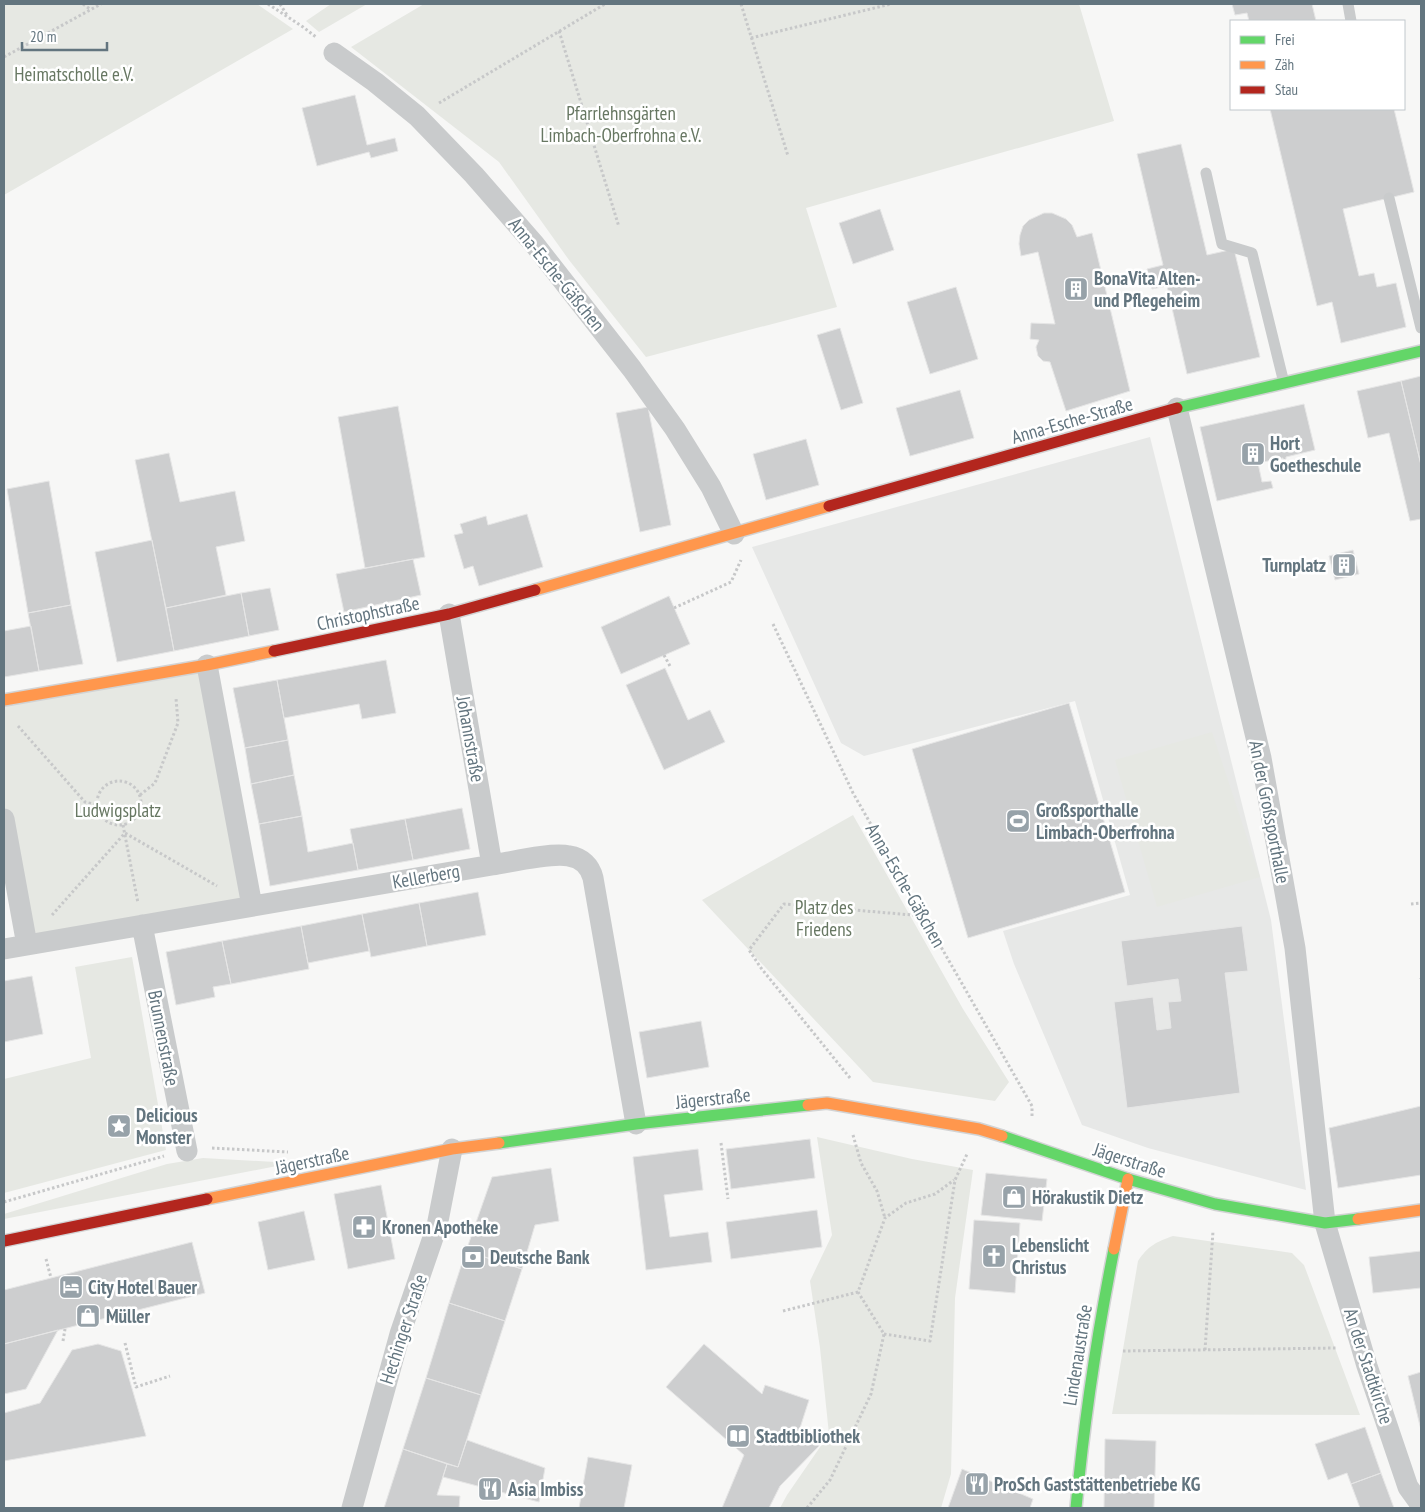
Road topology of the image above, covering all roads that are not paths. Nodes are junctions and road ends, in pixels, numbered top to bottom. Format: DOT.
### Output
graph roads {
  1 [pos="1348,4"];
  2 [pos="1351,20"];
  3 [pos="334,53"];
  4 [pos="1206,173"];
  5 [pos="1389,198"];
  6 [pos="1421,328"];
  7 [pos="1421,351"];
  8 [pos="1284,383"];
  9 [pos="1176,408"];
  10 [pos="734,534"];
  11 [pos="449,614"];
  12 [pos="207,664"];
  13 [pos="4,700"];
  14 [pos="4,819"];
  15 [pos="492,865"];
  16 [pos="252,906"];
  17 [pos="142,925"];
  18 [pos="26,945"];
  19 [pos="4,949"];
  20 [pos="636,1124"];
  21 [pos="452,1148"];
  22 [pos="187,1151"];
  23 [pos="1128,1179"];
  24 [pos="1421,1210"];
  25 [pos="1325,1223"];
  26 [pos="4,1241"];
  27 [pos="1421,1505"];
  28 [pos="352,1508"];
  29 [pos="1076,1508"];
  1 -- 2 [label="lane"];
  3 -- 10 [label="street, Anna-Esche-Gäßchen"];
  4 -- 8 [label="lane"];
  5 -- 6 [label="lane"];
  7 -- 8 [label="main road, Anna-Esche-Straße"];
  8 -- 9 [label="main road, Anna-Esche-Straße"];
  9 -- 10 [label="main road, Anna-Esche-Straße"];
  9 -- 25 [label="street, An der Großsporthalle"];
  10 -- 11 [label="main road, Christophstraße"];
  11 -- 12 [label="main road, Christophstraße"];
  11 -- 15 [label="street, Johannstraße"];
  12 -- 13 [label="main road, Christophstraße"];
  12 -- 16 [label="street"];
  14 -- 18 [label="street"];
  15 -- 16 [label="street, Kellerberg"];
  15 -- 20 [label="street, Kellerberg"];
  16 -- 17 [label="street, Kellerberg"];
  17 -- 18 [label="street, Kellerberg"];
  17 -- 22 [label="street, Brunnenstraße"];
  18 -- 19 [label="street, Kellerberg"];
  20 -- 21 [label="main road, Jägerstraße"];
  20 -- 23 [label="main road, Jägerstraße"];
  21 -- 26 [label="main road, Jägerstraße"];
  21 -- 28 [label="street, Hechinger Straße"];
  23 -- 25 [label="main road, Jägerstraße"];
  23 -- 29 [label="main road, Lindenaustraße"];
  24 -- 25 [label="main road, Jägerstraße"];
  25 -- 27 [label="street, An der Stadtkirche"];
}
